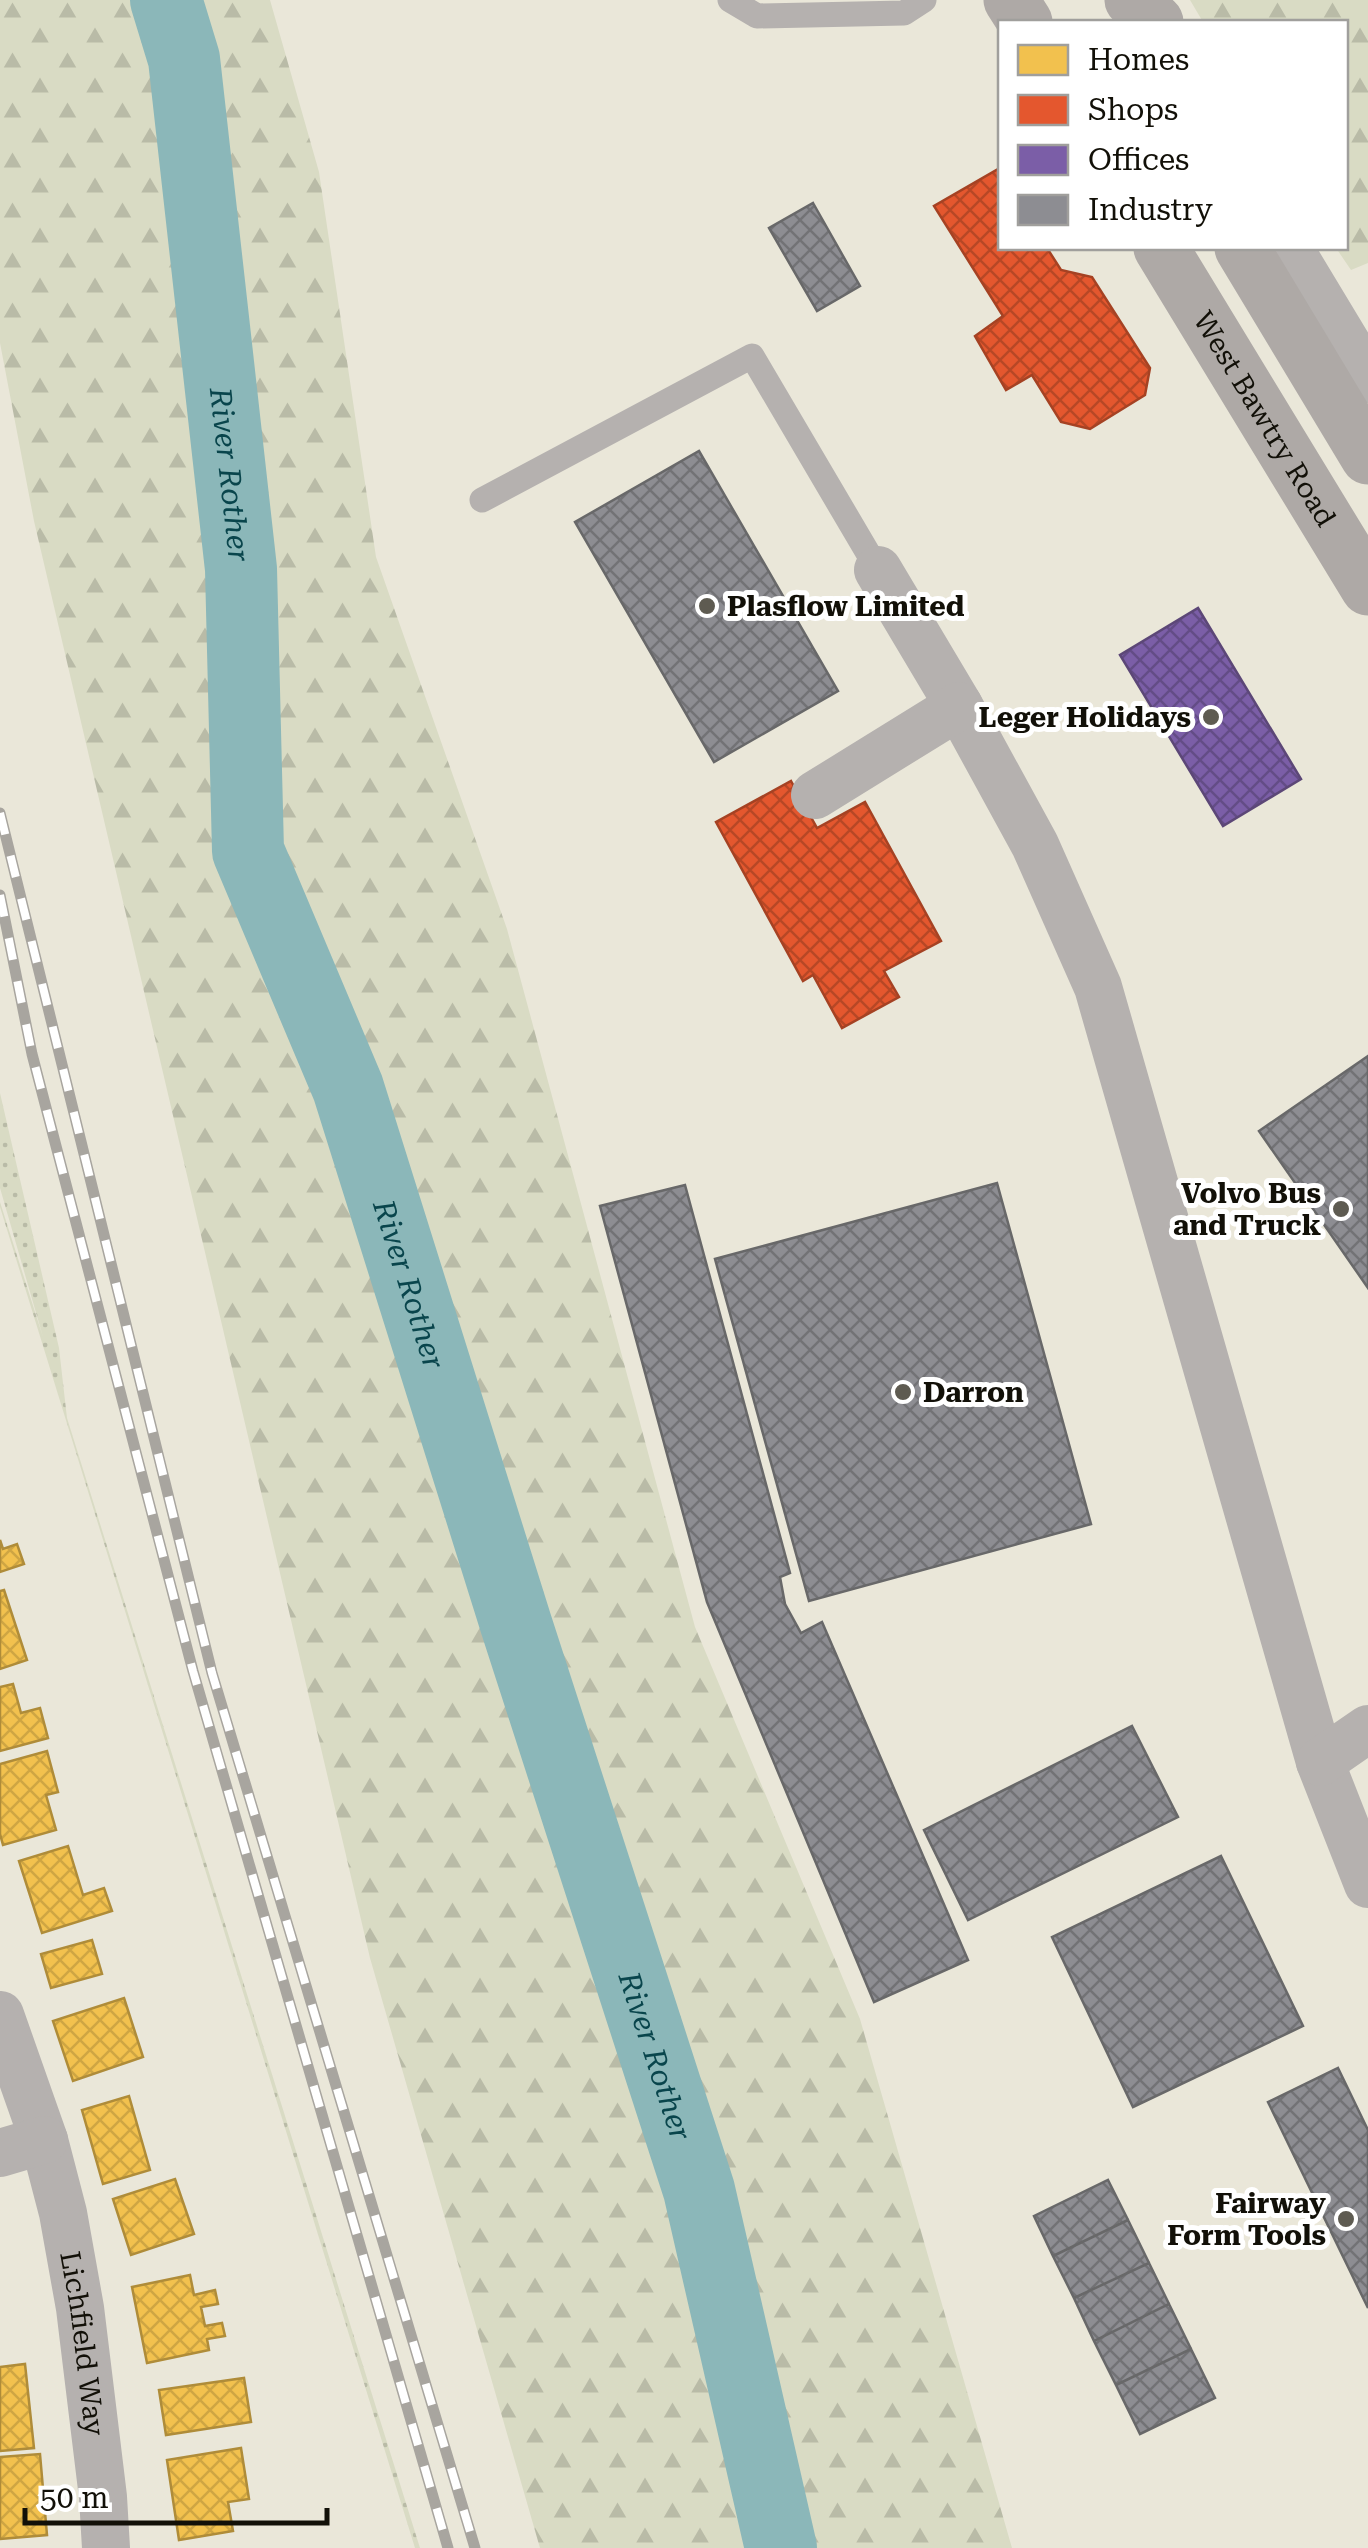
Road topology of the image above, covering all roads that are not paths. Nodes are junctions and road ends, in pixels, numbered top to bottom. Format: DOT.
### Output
graph roads {
  1 [pos="730,0"];
  2 [pos="924,0"];
  3 [pos="1132,0"];
  4 [pos="1154,20"];
  5 [pos="1162,250"];
  6 [pos="1243,250"];
  7 [pos="1291,250"];
  8 [pos="1368,379"];
  9 [pos="1368,457"];
  10 [pos="482,500"];
  11 [pos="878,570"];
  12 [pos="1368,588"];
  13 [pos="959,706"];
  14 [pos="815,795"];
  15 [pos="1368,1729"];
  16 [pos="1320,1762"];
  17 [pos="1368,1884"];
  18 [pos="0,2014"];
  19 [pos="22,2147"];
  20 [pos="106,2548"];
  1 -- 2 [label="lane"];
  3 -- 4 [label="main road"];
  5 -- 12 [label="main road, West Bawtry Road"];
  6 -- 9 [label="main road"];
  7 -- 8 [label="street"];
  10 -- 11 [label="lane"];
  11 -- 13 [label="street"];
  13 -- 14 [label="street"];
  13 -- 16 [label="street"];
  15 -- 16 [label="street"];
  16 -- 17 [label="street"];
  18 -- 19 [label="street, Lichfield Way"];
  19 -- 20 [label="street, Lichfield Way"];
}
